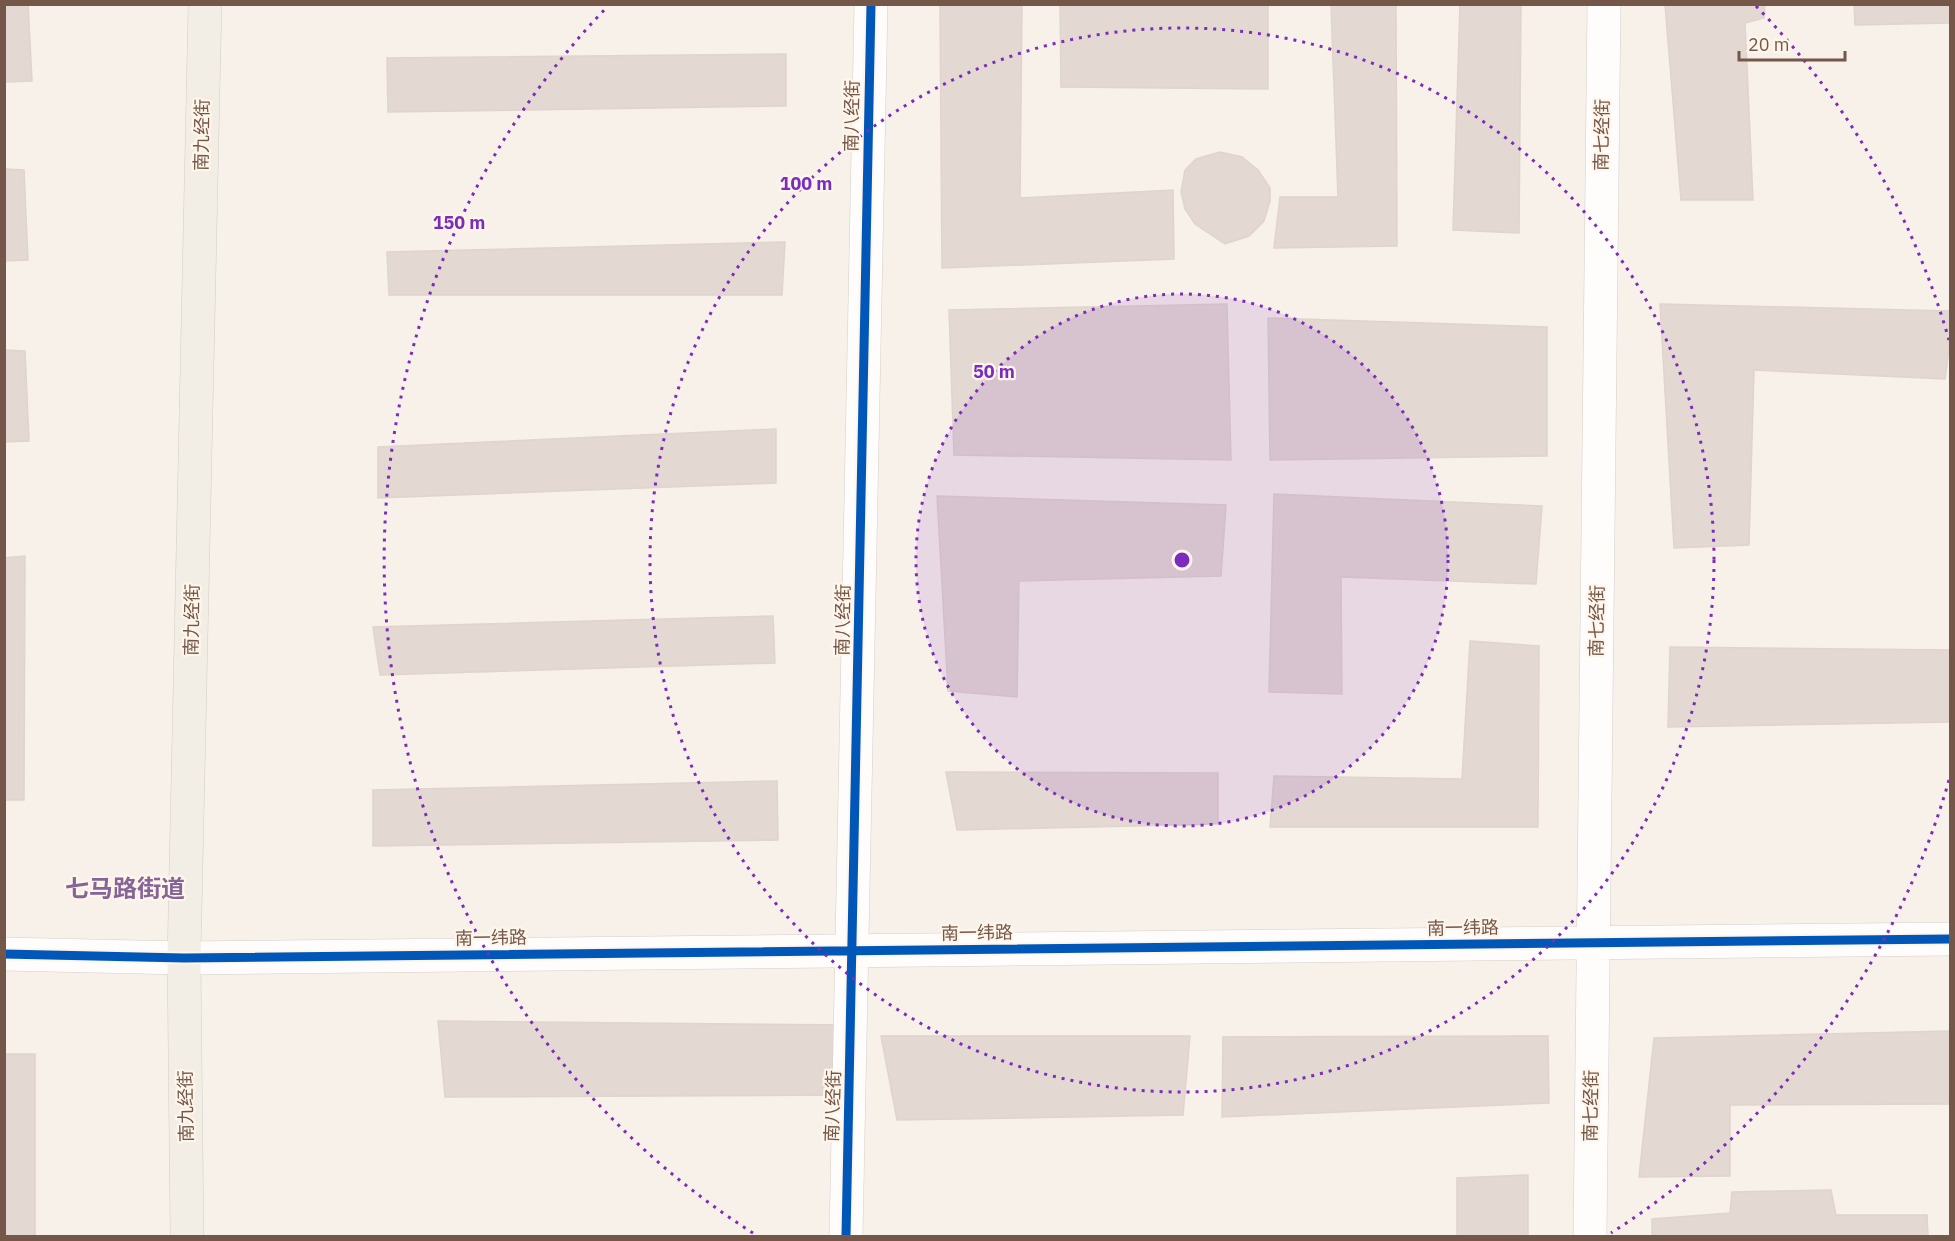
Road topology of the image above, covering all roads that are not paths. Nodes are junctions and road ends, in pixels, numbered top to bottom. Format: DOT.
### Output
graph roads {
  1 [pos="205,4"];
  2 [pos="871,4"];
  3 [pos="1604,4"];
  4 [pos="1950,939"];
  5 [pos="1593,943"];
  6 [pos="853,951"];
  7 [pos="4,954"];
  8 [pos="184,958"];
  9 [pos="187,1236"];
  10 [pos="846,1236"];
  11 [pos="1590,1236"];
  1 -- 8 [label="main road, 南九经街"];
  2 -- 6 [label="street, 南八经街"];
  3 -- 5 [label="street, 南七经街"];
  4 -- 5 [label="street, 南一纬路"];
  5 -- 6 [label="street, 南一纬路"];
  5 -- 11 [label="street, 南七经街"];
  6 -- 8 [label="street, 南一纬路"];
  6 -- 10 [label="street, 南八经街"];
  7 -- 8 [label="street, 南一纬路"];
  8 -- 9 [label="main road, 南九经街"];
}
